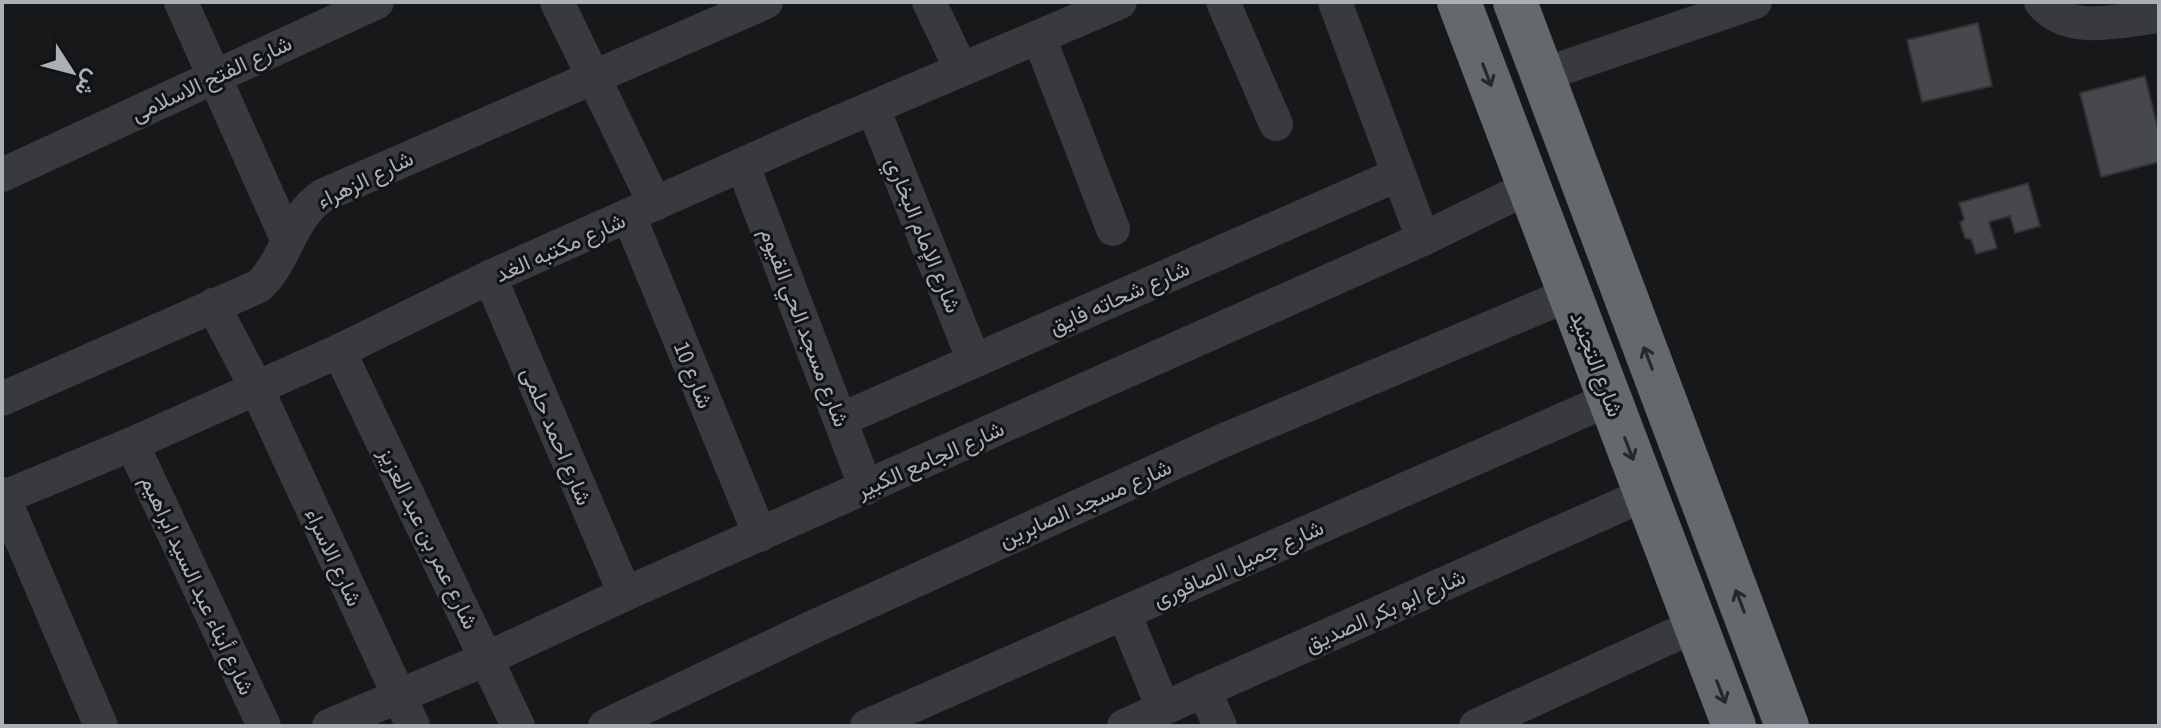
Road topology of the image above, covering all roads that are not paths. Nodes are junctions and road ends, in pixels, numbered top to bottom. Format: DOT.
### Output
graph roads {
  1 [pos="181,2"];
  2 [pos="377,2"];
  3 [pos="557,2"];
  4 [pos="766,2"];
  5 [pos="929,2"];
  6 [pos="1120,2"];
  7 [pos="1223,2"];
  8 [pos="1335,2"];
  9 [pos="1459,2"];
  10 [pos="1515,2"];
  11 [pos="1755,2"];
  12 [pos="2041,2"];
  13 [pos="2159,16"];
  14 [pos="1039,37"];
  15 [pos="961,69"];
  16 [pos="1542,75"];
  17 [pos="214,77"];
  18 [pos="593,77"];
  19 [pos="873,108"];
  20 [pos="1276,124"];
  21 [pos="743,166"];
  22 [pos="1399,174"];
  23 [pos="2,175"];
  24 [pos="1529,187"];
  25 [pos="642,210"];
  26 [pos="1113,229"];
  27 [pos="287,239"];
  28 [pos="1423,239"];
  29 [pos="490,277"];
  30 [pos="1570,294"];
  31 [pos="213,305"];
  32 [pos="339,351"];
  33 [pos="974,361"];
  34 [pos="256,387"];
  35 [pos="2,399"];
  36 [pos="1610,399"];
  37 [pos="840,420"];
  38 [pos="132,444"];
  39 [pos="866,488"];
  40 [pos="1646,494"];
  41 [pos="2,497"];
  42 [pos="760,535"];
  43 [pos="625,594"];
  44 [pos="1124,613"];
  45 [pos="1696,625"];
  46 [pos="486,659"];
  47 [pos="1204,690"];
  48 [pos="398,695"];
  49 [pos="1163,708"];
  50 [pos="101,726"];
  51 [pos="264,726"];
  52 [pos="329,726"];
  53 [pos="413,726"];
  54 [pos="518,726"];
  55 [pos="605,726"];
  56 [pos="867,726"];
  57 [pos="1124,726"];
  58 [pos="1220,726"];
  59 [pos="1476,726"];
  60 [pos="1734,726"];
  61 [pos="1787,726"];
  1 -- 17 [label="street"];
  2 -- 17 [label="street, شارع الفتح الاسلامى"];
  3 -- 18 [label="street, شارع 10"];
  4 -- 18 [label="street, شارع الزهراء"];
  5 -- 15 [label="street"];
  6 -- 14 [label="street, شارع مكتبه الغد"];
  7 -- 20 [label="street"];
  8 -- 22 [label="street"];
  9 -- 24 [label="highway, شارع التجنيد, one-way"];
  10 -- 16 [label="highway"];
  11 -- 16 [label="street"];
  12 -- 13 [label="street"];
  14 -- 15 [label="street, شارع مكتبه الغد"];
  14 -- 26 [label="street"];
  15 -- 19 [label="street, شارع مكتبه الغد"];
  61 -- 16 [label="highway, one-way"];
  17 -- 23 [label="street, شارع الفتح الاسلامى"];
  17 -- 27 [label="street"];
  18 -- 25 [label="street, شارع 10"];
  18 -- 27 [label="street, شارع الزهراء"];
  19 -- 21 [label="street, شارع مكتبه الغد"];
  19 -- 33 [label="street, شارع الإمام البخاري"];
  21 -- 25 [label="street, شارع مكتبه الغد"];
  21 -- 37 [label="street, شارع مسجد الحي القيوم"];
  22 -- 28 [label="street"];
  22 -- 33 [label="street, شارع شحاته فايق"];
  24 -- 28 [label="street, شارع الجامع الكبير"];
  24 -- 30 [label="highway, شارع التجنيد"];
  25 -- 29 [label="street, شارع مكتبه الغد"];
  25 -- 42 [label="street, شارع 10"];
  27 -- 31 [label="street, شارع الزهراء"];
  28 -- 39 [label="street, شارع الجامع الكبير"];
  29 -- 32 [label="street, شارع مكتبه الغد"];
  29 -- 43 [label="street, شارع احمد حلمى"];
  30 -- 36 [label="highway, شارع التجنيد"];
  30 -- 55 [label="street, شارع مسجد الصابرين"];
  31 -- 34 [label="street, شارع الاسراء"];
  31 -- 35 [label="street, شارع الزهراء"];
  32 -- 34 [label="street, شارع مكتبه الغد"];
  32 -- 46 [label="street, شارع عمر بن عبد العزيز"];
  33 -- 37 [label="street, شارع شحاته فايق"];
  34 -- 38 [label="street, شارع مكتبه الغد"];
  34 -- 48 [label="street, شارع الاسراء"];
  36 -- 40 [label="highway, شارع التجنيد, one-way"];
  36 -- 44 [label="street, شارع جميل الصافورى"];
  37 -- 39 [label="street, شارع مسجد الحي القيوم"];
  38 -- 41 [label="street, شارع مكتبه الغد"];
  38 -- 51 [label="street, شارع أبناء عبد السيد ابراهيم"];
  39 -- 42 [label="street, شارع الجامع الكبير"];
  40 -- 45 [label="highway, شارع التجنيد"];
  40 -- 47 [label="street, شارع ابو بكر الصديق"];
  41 -- 50 [label="street"];
  42 -- 43 [label="street, شارع الجامع الكبير"];
  43 -- 46 [label="street, شارع الجامع الكبير"];
  44 -- 49 [label="street"];
  44 -- 56 [label="street, شارع جميل الصافورى"];
  45 -- 59 [label="street"];
  45 -- 60 [label="highway, شارع التجنيد, one-way"];
  46 -- 48 [label="street, شارع الجامع الكبير"];
  46 -- 54 [label="street, شارع عمر بن عبد العزيز"];
  47 -- 49 [label="street, شارع ابو بكر الصديق"];
  47 -- 58 [label="street"];
  48 -- 52 [label="street, شارع الجامع الكبير"];
  48 -- 53 [label="street, شارع الاسراء"];
  49 -- 57 [label="street, شارع ابو بكر الصديق"];
}
